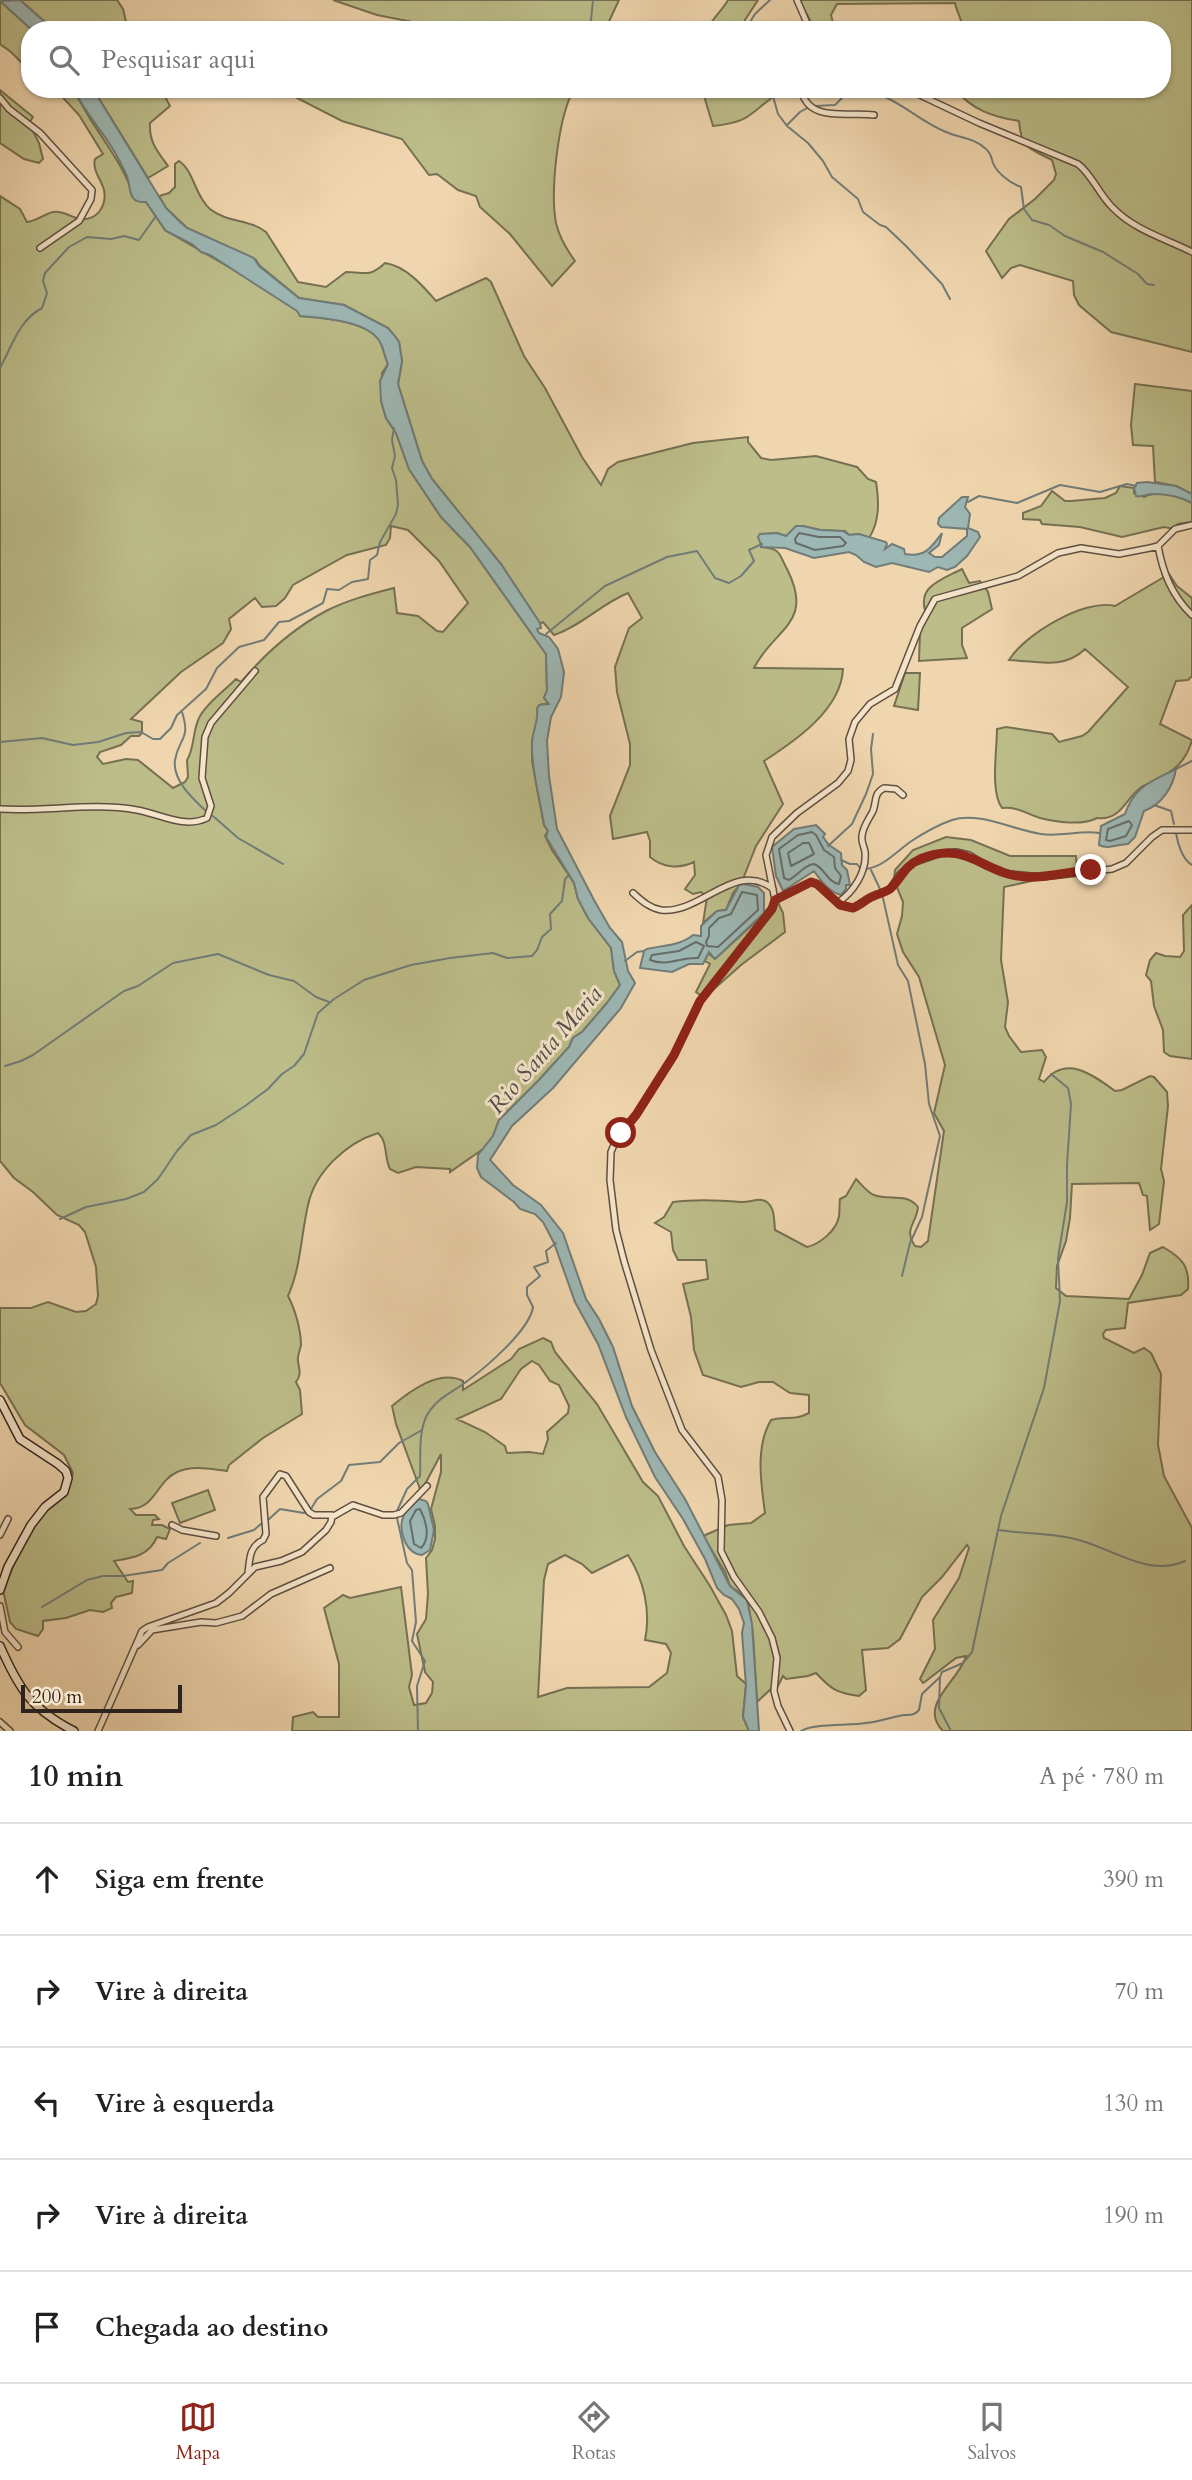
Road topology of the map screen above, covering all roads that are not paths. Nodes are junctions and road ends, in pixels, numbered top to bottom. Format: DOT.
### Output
graph roads {
  1 [pos="797,0"];
  2 [pos="806,21"];
  3 [pos="0,98"];
  4 [pos="805,98"];
  5 [pos="926,98"];
  6 [pos="874,115"];
  7 [pos="40,248"];
  8 [pos="1192,252"];
  9 [pos="1192,525"];
  10 [pos="1158,546"];
  11 [pos="1192,615"];
  12 [pos="255,671"];
  13 [pos="903,795"];
  14 [pos="0,809"];
  15 [pos="1192,830"];
  16 [pos="774,890"];
  17 [pos="633,893"];
  18 [pos="775,900"];
  19 [pos="837,903"];
  20 [pos="0,1400"];
  21 [pos="427,1486"];
  22 [pos="332,1517"];
  23 [pos="8,1519"];
  24 [pos="172,1525"];
  25 [pos="0,1535"];
  26 [pos="216,1536"];
  27 [pos="330,1568"];
  28 [pos="248,1573"];
  29 [pos="0,1590"];
  30 [pos="0,1606"];
  31 [pos="0,1646"];
  32 [pos="18,1647"];
  33 [pos="131,1658"];
  34 [pos="0,1722"];
  35 [pos="10,1731"];
  36 [pos="74,1731"];
  37 [pos="98,1731"];
  38 [pos="790,1731"];
  1 -- 2 [label="street"];
  3 -- 7 [label="street"];
  4 -- 6 [label="street"];
  5 -- 8 [label="street"];
  9 -- 10 [label="street"];
  10 -- 11 [label="street"];
  10 -- 16 [label="street"];
  12 -- 14 [label="street"];
  13 -- 19 [label="street"];
  15 -- 19 [label="street"];
  16 -- 17 [label="street"];
  16 -- 18 [label="street"];
  18 -- 19 [label="street"];
  18 -- 38 [label="street"];
  20 -- 29 [label="street"];
  21 -- 22 [label="street"];
  22 -- 28 [label="street"];
  22 -- 28 [label="street"];
  23 -- 25 [label="street"];
  24 -- 26 [label="street"];
  27 -- 33 [label="street"];
  28 -- 33 [label="street"];
  30 -- 32 [label="street"];
  31 -- 36 [label="street"];
  33 -- 37 [label="street"];
  34 -- 35 [label="street"];
}
